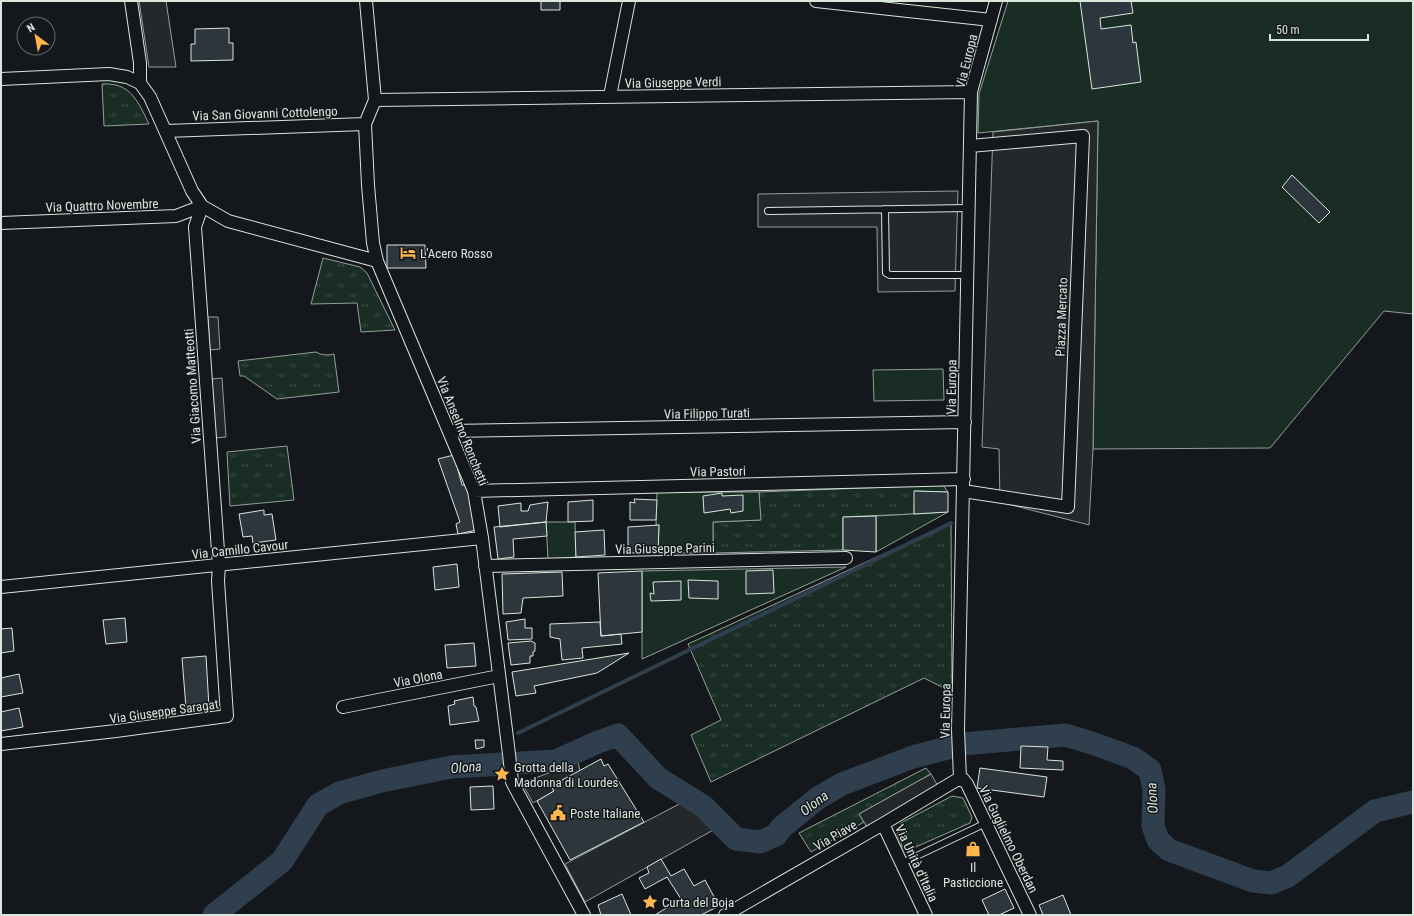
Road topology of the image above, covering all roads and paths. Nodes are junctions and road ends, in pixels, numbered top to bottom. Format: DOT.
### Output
graph roads {
  1 [pos="131,1"];
  2 [pos="366,1"];
  3 [pos="629,1"];
  4 [pos="816,1"];
  5 [pos="996,1"];
  6 [pos="991,20"];
  7 [pos="1,80"];
  8 [pos="140,83"];
  9 [pos="971,92"];
  10 [pos="610,96"];
  11 [pos="375,100"];
  12 [pos="365,124"];
  13 [pos="166,131"];
  14 [pos="970,146"];
  15 [pos="202,206"];
  16 [pos="970,208"];
  17 [pos="885,209"];
  18 [pos="768,211"];
  19 [pos="1,224"];
  20 [pos="377,261"];
  21 [pos="968,275"];
  22 [pos="965,422"];
  23 [pos="450,431"];
  24 [pos="964,479"];
  25 [pos="474,491"];
  26 [pos="963,491"];
  27 [pos="482,538"];
  28 [pos="846,558"];
  29 [pos="219,565"];
  30 [pos="485,566"];
  31 [pos="1,587"];
  32 [pos="499,676"];
  33 [pos="343,708"];
  34 [pos="1,744"];
  35 [pos="960,778"];
  36 [pos="986,823"];
  37 [pos="883,824"];
  38 [pos="902,863"];
  39 [pos="584,915"];
  40 [pos="725,915"];
  41 [pos="926,915"];
  42 [pos="1030,915"];
  1 -- 8 [label="street"];
  2 -- 11 [label="street"];
  3 -- 10 [label="street"];
  4 -- 6 [label="street"];
  5 -- 6 [label="street, Via Europa"];
  6 -- 9 [label="street, Via Europa"];
  7 -- 8 [label="street"];
  8 -- 13 [label="street"];
  9 -- 10 [label="street, Via Giuseppe Verdi"];
  9 -- 14 [label="street, Via Europa"];
  10 -- 11 [label="street, Via Giuseppe Verdi"];
  11 -- 12 [label="street, Via Anselmo Ronchetti"];
  12 -- 13 [label="street, Via San Giovanni Cottolengo"];
  12 -- 20 [label="street, Via Anselmo Ronchetti"];
  13 -- 15 [label="street"];
  14 -- 16 [label="street, Via Europa"];
  14 -- 26 [label="street, Piazza Mercato"];
  15 -- 19 [label="street, Via Quattro Novembre"];
  15 -- 20 [label="street"];
  15 -- 29 [label="street, Via Giacomo Matteotti"];
  16 -- 17 [label="lane"];
  16 -- 21 [label="street, Via Europa"];
  17 -- 18 [label="lane"];
  17 -- 21 [label="lane"];
  20 -- 23 [label="street, Via Anselmo Ronchetti"];
  21 -- 22 [label="street, Via Europa"];
  22 -- 23 [label="street, Via Filippo Turati"];
  22 -- 24 [label="street, Via Europa"];
  23 -- 25 [label="street, Via Anselmo Ronchetti"];
  24 -- 25 [label="street, Via Pastori"];
  24 -- 26 [label="street, Via Europa"];
  25 -- 27 [label="street, Via Anselmo Ronchetti"];
  26 -- 35 [label="street, Via Europa"];
  27 -- 29 [label="street, Via Camillo Cavour"];
  27 -- 30 [label="street, Via Anselmo Ronchetti"];
  28 -- 30 [label="street, Via Giuseppe Parini"];
  29 -- 31 [label="street, Via Camillo Cavour"];
  29 -- 34 [label="street, Via Giuseppe Saragat"];
  30 -- 32 [label="street, Via Anselmo Ronchetti"];
  32 -- 33 [label="street, Via Olona"];
  32 -- 39 [label="street, Via Anselmo Ronchetti"];
  35 -- 36 [label="street, Via Guglielmo Oberdan"];
  35 -- 37 [label="street, Via Piave"];
  36 -- 38 [label="lane"];
  36 -- 42 [label="street, Via Guglielmo Oberdan"];
  37 -- 38 [label="street, Via Unità d'Italia"];
  37 -- 40 [label="street, Via Piave"];
  38 -- 41 [label="street, Via Unità d'Italia"];
}
